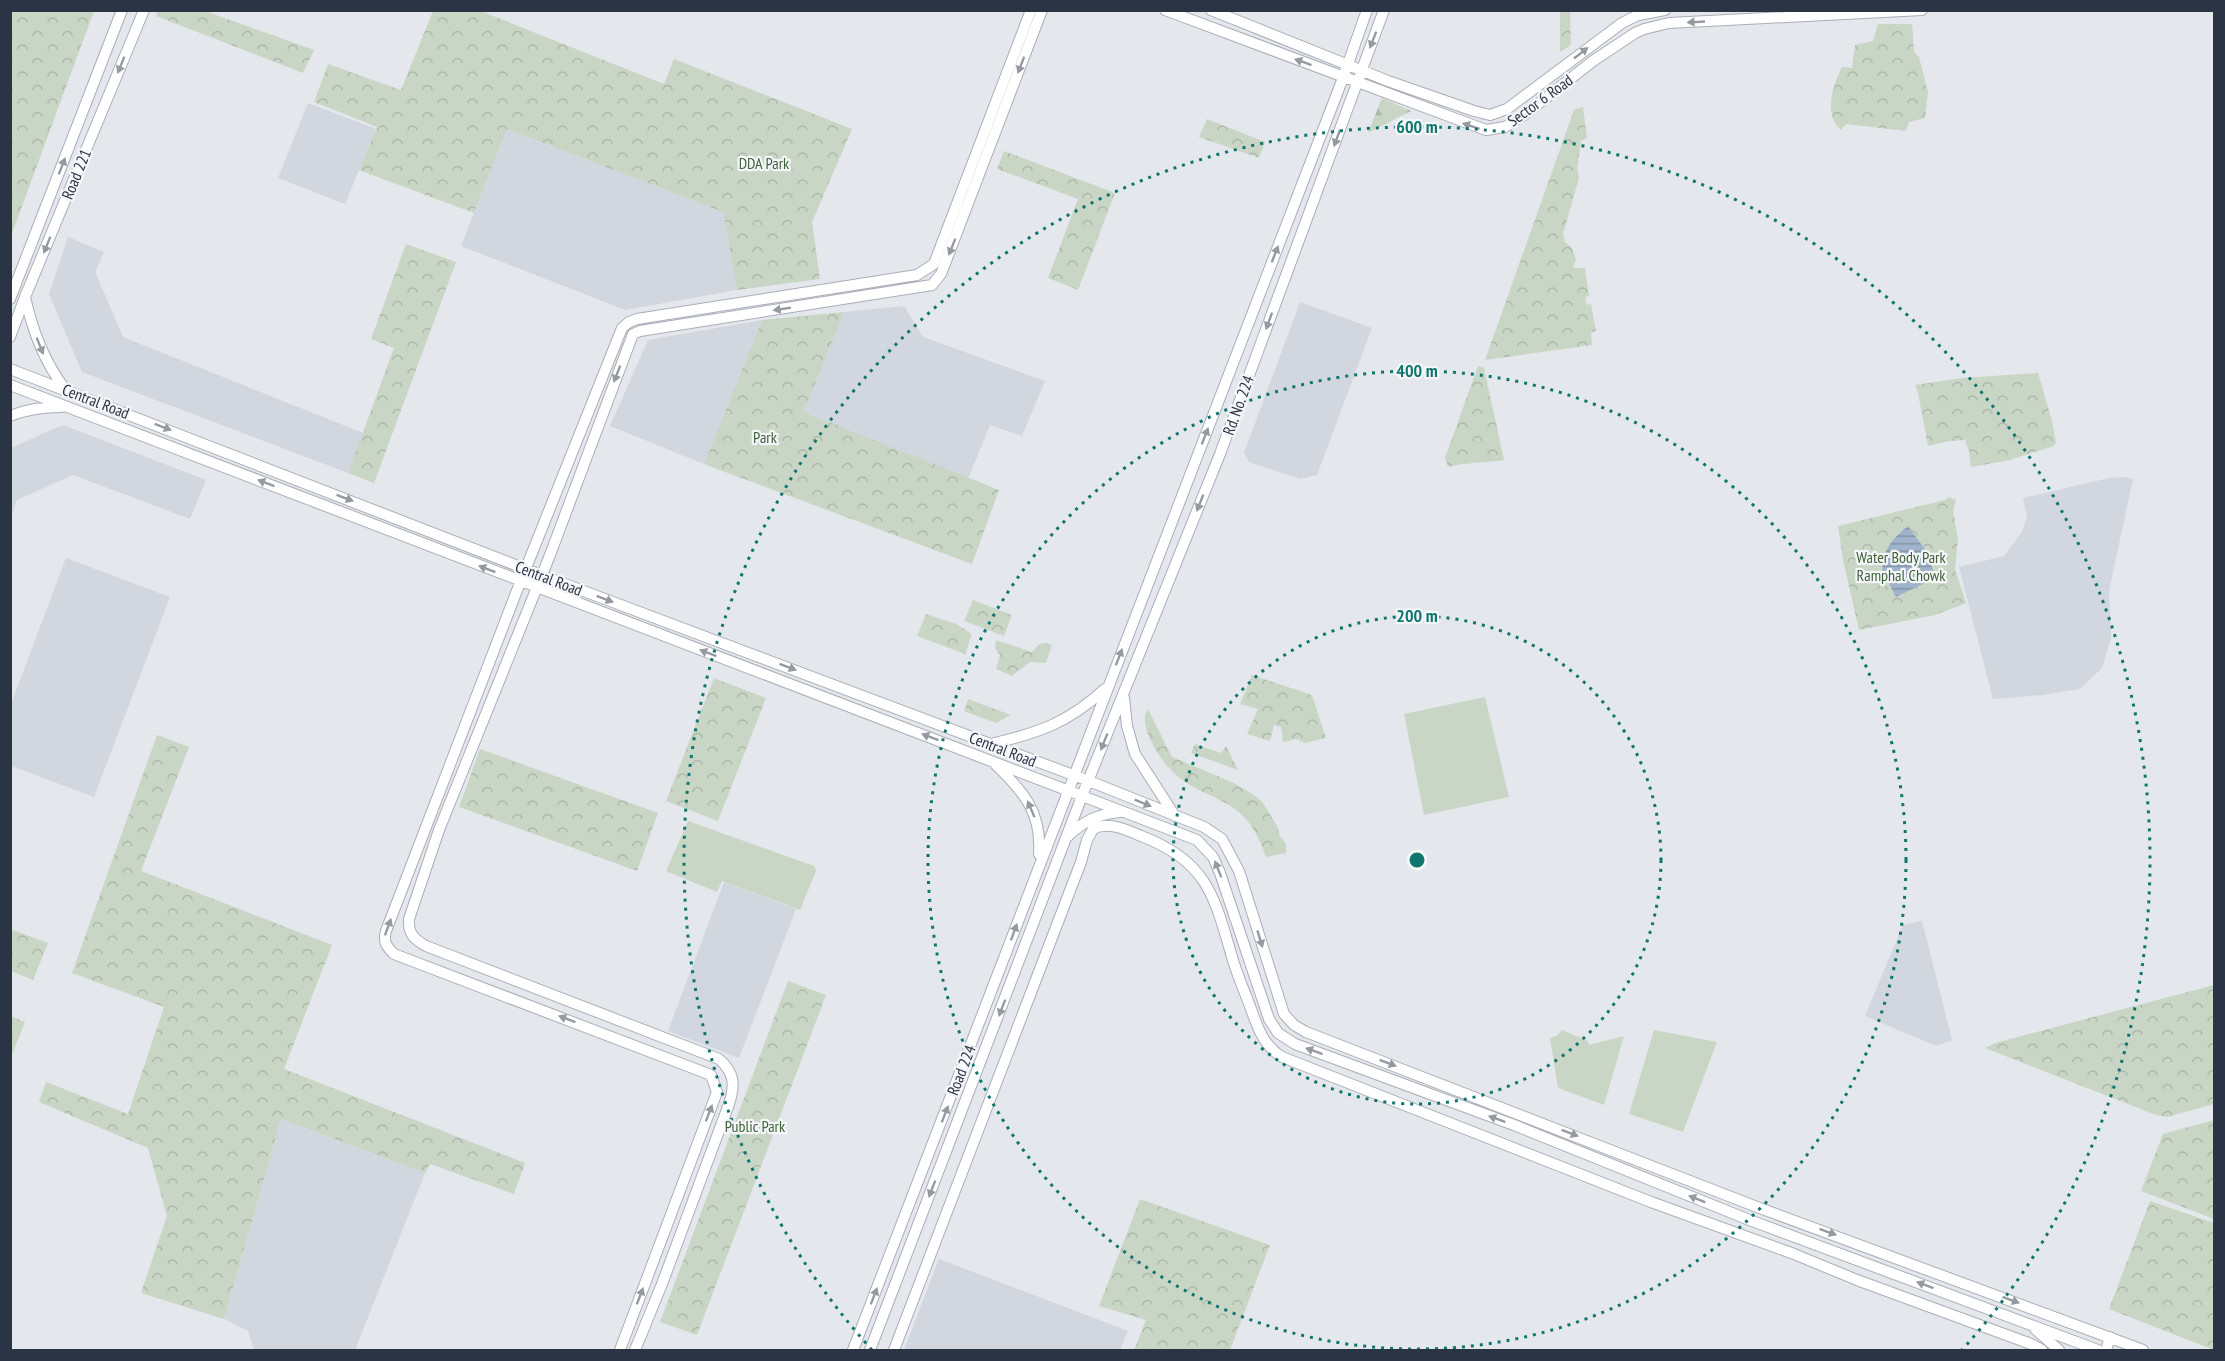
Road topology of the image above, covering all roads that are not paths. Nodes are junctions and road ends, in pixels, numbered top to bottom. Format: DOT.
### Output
graph roads {
  1 [pos="122,10"];
  2 [pos="144,10"];
  3 [pos="1030,10"];
  4 [pos="1042,10"];
  5 [pos="1165,10"];
  6 [pos="1211,10"];
  7 [pos="1366,10"];
  8 [pos="1384,10"];
  9 [pos="1665,10"];
  10 [pos="1922,10"];
  11 [pos="1347,63"];
  12 [pos="1362,70"];
  13 [pos="1343,78"];
  14 [pos="1357,83"];
  15 [pos="25,297"];
  16 [pos="10,299"];
  17 [pos="10,337"];
  18 [pos="10,369"];
  19 [pos="10,385"];
  20 [pos="66,390"];
  21 [pos="68,406"];
  22 [pos="10,416"];
  23 [pos="526,569"];
  24 [pos="541,575"];
  25 [pos="521,582"];
  26 [pos="536,588"];
  27 [pos="1107,687"];
  28 [pos="1124,694"];
  29 [pos="991,744"];
  30 [pos="991,760"];
  31 [pos="1074,776"];
  32 [pos="1089,781"];
  33 [pos="1068,790"];
  34 [pos="1083,796"];
  35 [pos="1124,812"];
  36 [pos="1175,816"];
  37 [pos="1066,839"];
  38 [pos="1060,854"];
  39 [pos="1081,862"];
  40 [pos="1038,866"];
  41 [pos="2030,1324"];
  42 [pos="2110,1337"];
  43 [pos="2122,1346"];
  44 [pos="620,1350"];
  45 [pos="634,1350"];
  46 [pos="853,1350"];
  47 [pos="870,1350"];
  48 [pos="894,1350"];
  49 [pos="2042,1350"];
  50 [pos="2059,1350"];
  51 [pos="2098,1350"];
  52 [pos="2106,1350"];
  53 [pos="2143,1350"];
  16 -- 1 [label="main road, Road 221, one-way"];
  2 -- 15 [label="main road, Road 221, one-way"];
  3 -- 23 [label="main road"];
  4 -- 24 [label="main road, one-way"];
  13 -- 5 [label="main road, Sector 6 Road, one-way"];
  6 -- 11 [label="main road, Sector 6 Road"];
  7 -- 11 [label="main road, Rd. No. 224"];
  8 -- 12 [label="main road, Rd. No. 224, one-way"];
  12 -- 9 [label="main road, Sector 6 Road, one-way"];
  10 -- 14 [label="main road, Sector 6 Road, one-way"];
  11 -- 12 [label="main road, Sector 6 Road"];
  11 -- 13 [label="main road, Rd. No. 224"];
  12 -- 14 [label="main road, Rd. No. 224"];
  13 -- 14 [label="main road, Sector 6 Road"];
  27 -- 13 [label="main road, Rd. No. 224, one-way"];
  14 -- 28 [label="main road, Rd. No. 224, one-way"];
  15 -- 17 [label="main road, Road 221"];
  15 -- 20 [label="main road, one-way"];
  18 -- 20 [label="main road, Central Road"];
  19 -- 21 [label="main road, Central Road"];
  20 -- 23 [label="main road, Central Road, one-way"];
  21 -- 22 [label="main road"];
  25 -- 21 [label="main road, Central Road, one-way"];
  23 -- 24 [label="main road, Central Road"];
  23 -- 25 [label="main road"];
  24 -- 26 [label="main road"];
  24 -- 29 [label="main road, Central Road, one-way"];
  25 -- 26 [label="main road, Central Road"];
  44 -- 25 [label="main road, one-way"];
  30 -- 26 [label="main road, Central Road, one-way"];
  26 -- 45 [label="main road"];
  27 -- 29 [label="main road"];
  27 -- 31 [label="main road, Rd. No. 224"];
  28 -- 32 [label="main road, Rd. No. 224, one-way"];
  28 -- 36 [label="main road"];
  29 -- 31 [label="main road, Central Road"];
  30 -- 33 [label="main road, Central Road"];
  40 -- 30 [label="main road, one-way"];
  31 -- 32 [label="main road, Central Road"];
  31 -- 33 [label="main road, Rd. No. 224"];
  32 -- 34 [label="main road, Rd. No. 224"];
  32 -- 36 [label="main road, Central Road, one-way"];
  33 -- 34 [label="main road, Central Road"];
  33 -- 40 [label="main road, Road 224"];
  34 -- 35 [label="main road, Central Road"];
  34 -- 37 [label="main road, Road 224"];
  35 -- 37 [label="main road"];
  41 -- 35 [label="main road, Central Road, one-way"];
  36 -- 42 [label="main road, Central Road, one-way"];
  37 -- 38 [label="main road, Road 224"];
  38 -- 39 [label="main road"];
  38 -- 47 [label="main road, Road 224, one-way"];
  39 -- 48 [label="main road"];
  39 -- 49 [label="main road"];
  46 -- 40 [label="main road, Road 224, one-way"];
  41 -- 50 [label="main road"];
  41 -- 51 [label="main road, Central Road"];
  42 -- 43 [label="main road, Central Road"];
  42 -- 52 [label="main road"];
  43 -- 53 [label="main road, Central Road"];
}
